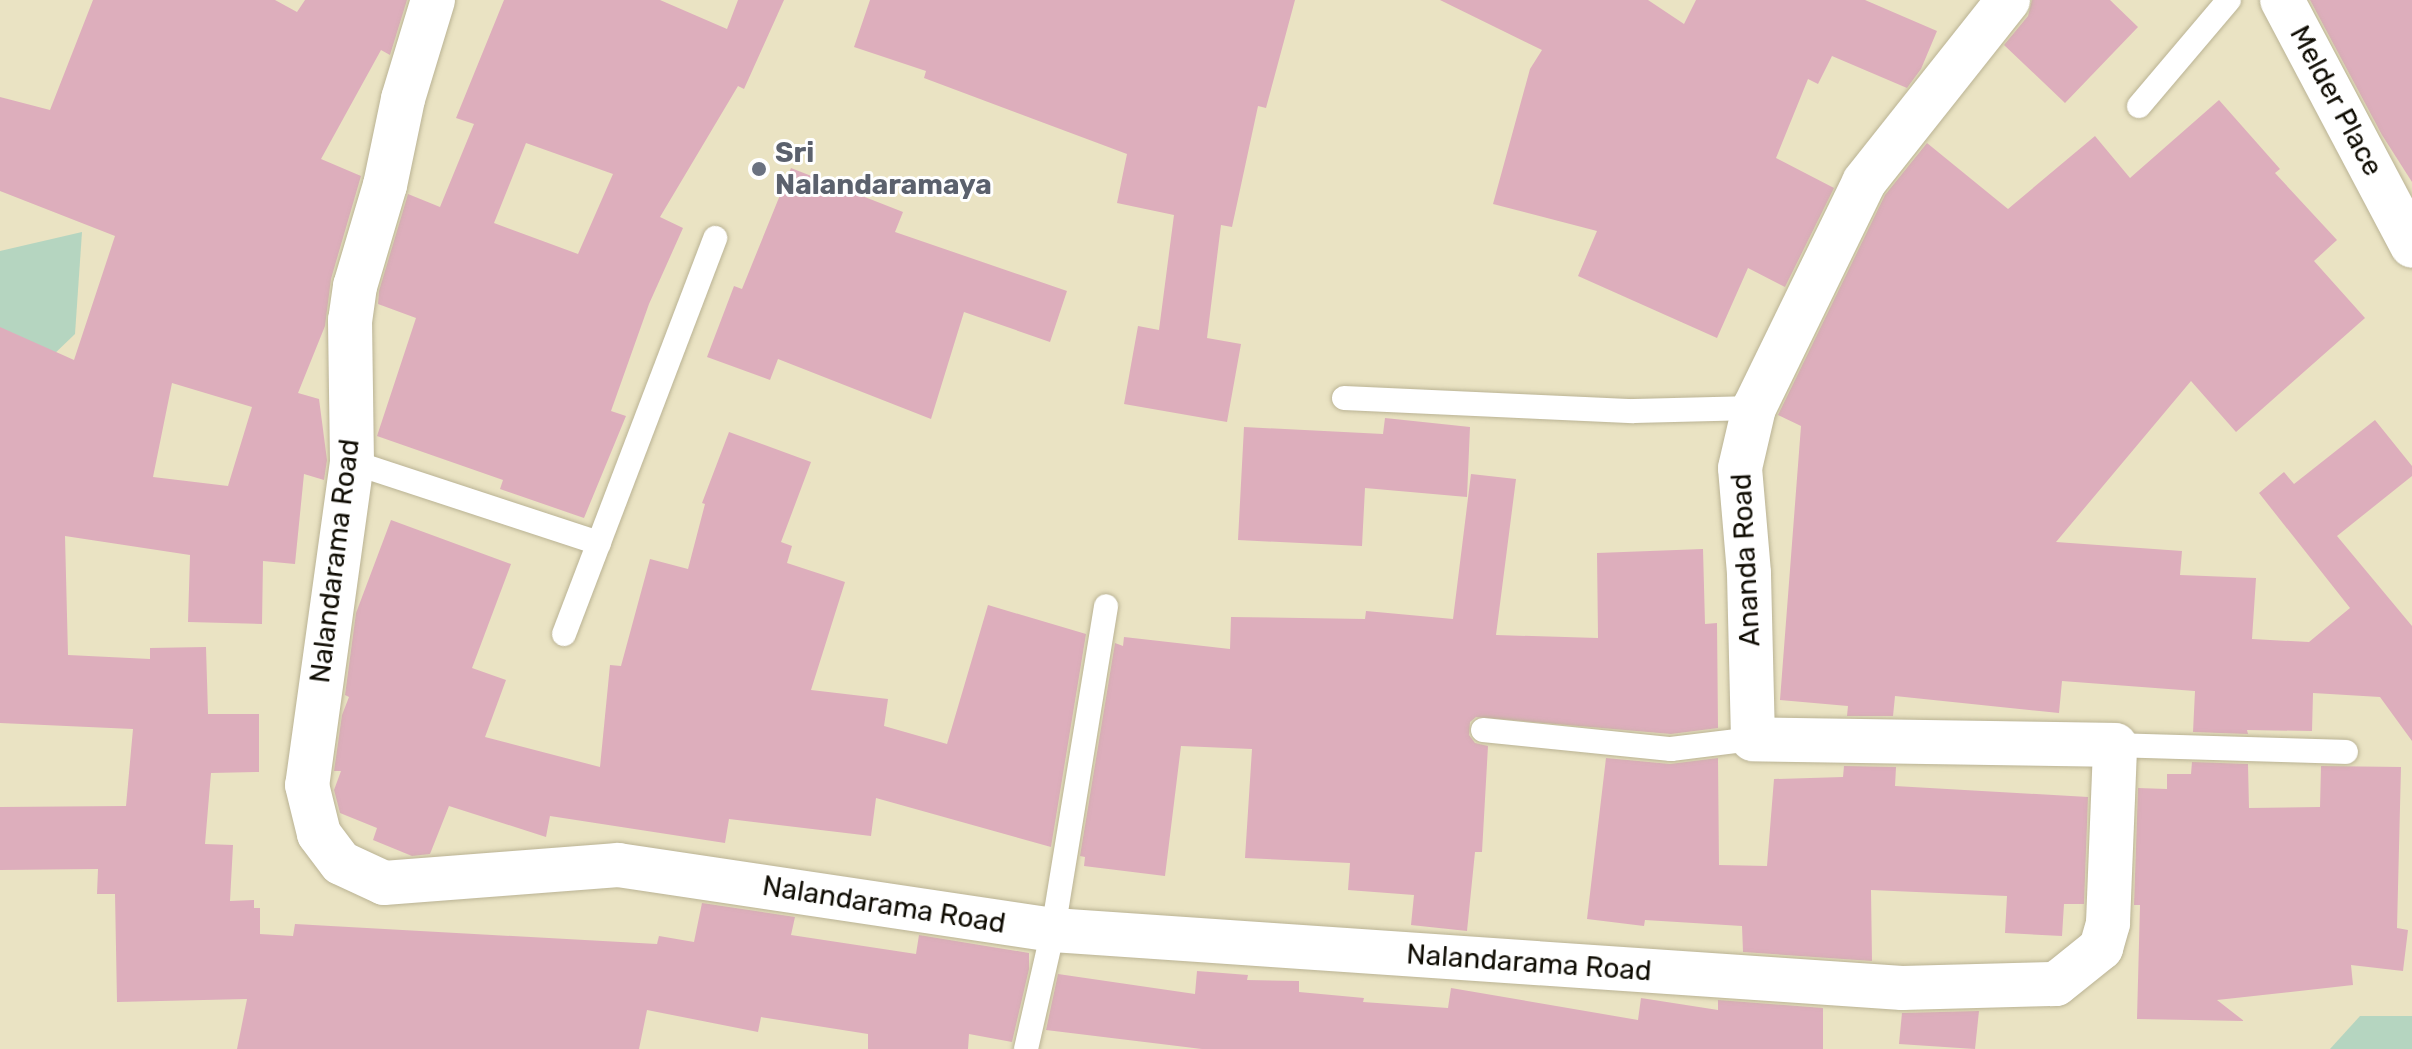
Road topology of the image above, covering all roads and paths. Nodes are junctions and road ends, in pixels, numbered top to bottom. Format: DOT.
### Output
graph roads {
  1 [pos="433,0"];
  2 [pos="2008,0"];
  3 [pos="2229,0"];
  4 [pos="2282,0"];
  5 [pos="2139,106"];
  6 [pos="715,238"];
  7 [pos="2412,246"];
  8 [pos="1344,398"];
  9 [pos="1754,408"];
  10 [pos="352,462"];
  11 [pos="599,543"];
  12 [pos="1106,606"];
  13 [pos="564,634"];
  14 [pos="1483,730"];
  15 [pos="1753,739"];
  16 [pos="2115,745"];
  17 [pos="2346,752"];
  18 [pos="1053,930"];
  19 [pos="1026,1049"];
  1 -- 10 [label="street, Nalandarama Road"];
  2 -- 9 [label="street, Ananda Road"];
  3 -- 5 [label="lane"];
  4 -- 7 [label="street, Melder Place"];
  6 -- 11 [label="lane"];
  8 -- 9 [label="lane"];
  9 -- 15 [label="street, Ananda Road"];
  10 -- 11 [label="lane"];
  10 -- 18 [label="street, Nalandarama Road"];
  11 -- 13 [label="lane"];
  12 -- 18 [label="lane"];
  14 -- 15 [label="lane"];
  15 -- 16 [label="street"];
  16 -- 17 [label="lane"];
  16 -- 18 [label="street, Nalandarama Road"];
  18 -- 19 [label="lane"];
}
